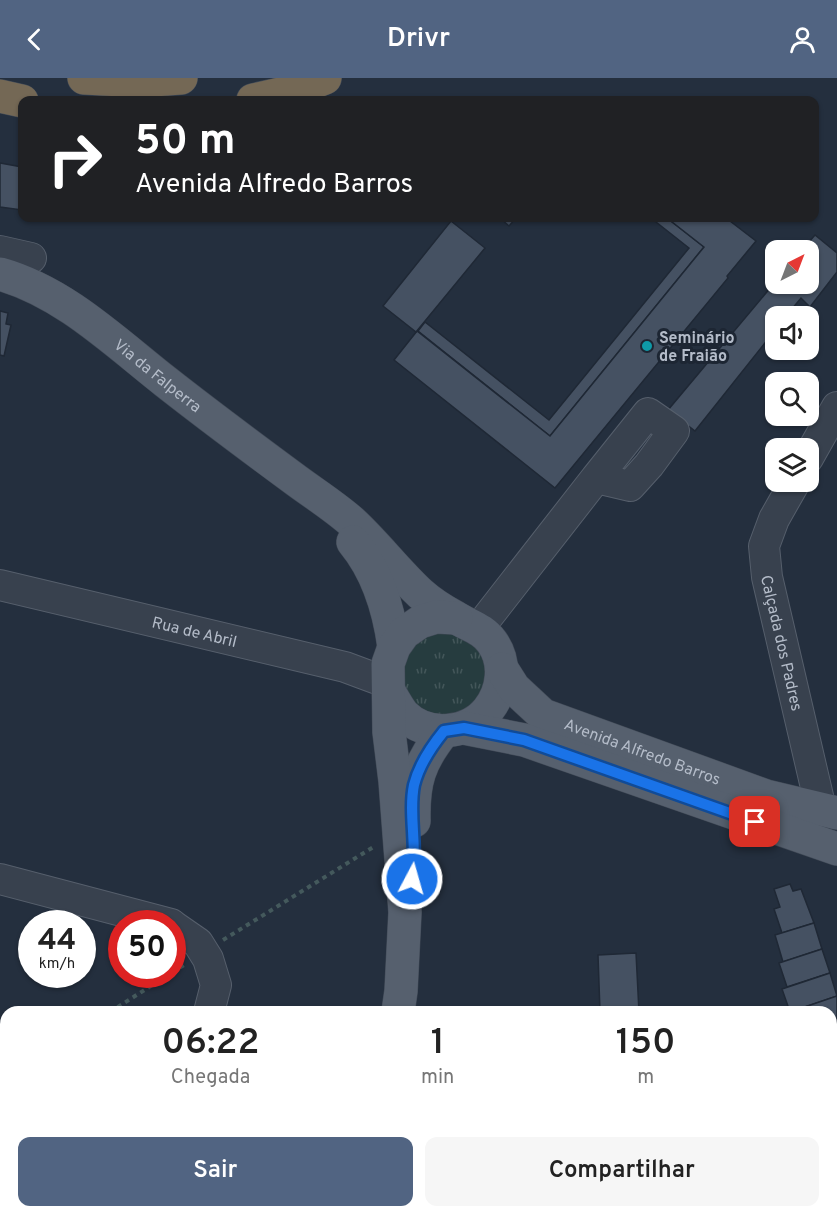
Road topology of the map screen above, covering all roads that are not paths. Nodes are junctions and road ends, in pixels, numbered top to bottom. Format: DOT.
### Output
graph roads {
  1 [pos="84,78"];
  2 [pos="181,78"];
  3 [pos="325,78"];
  4 [pos="0,96"];
  5 [pos="271,96"];
  6 [pos="18,101"];
  7 [pos="0,251"];
  8 [pos="31,258"];
  9 [pos="0,274"];
  10 [pos="837,407"];
  11 [pos="819,439"];
  12 [pos="596,478"];
  13 [pos="309,490"];
  14 [pos="789,492"];
  15 [pos="0,585"];
  16 [pos="467,623"];
  17 [pos="394,647"];
  18 [pos="502,669"];
  19 [pos="388,688"];
  20 [pos="454,730"];
  21 [pos="829,811"];
  22 [pos="836,854"];
  23 [pos="0,879"];
  24 [pos="118,910"];
  25 [pos="405,912"];
  26 [pos="186,934"];
  27 [pos="211,1006"];
  28 [pos="399,1006"];
  1 -- 2 [label="highway"];
  3 -- 5 [label="highway"];
  4 -- 6 [label="highway"];
  7 -- 8 [label="street"];
  9 -- 13 [label="main road, Via da Falperra"];
  10 -- 11 [label="street"];
  12 -- 16 [label="street"];
  13 -- 16 [label="main road, Via da Falperra"];
  13 -- 17 [label="main road, Via da Falperra"];
  14 -- 21 [label="street, Calçada dos Padres"];
  15 -- 19 [label="street, Rua de Abril"];
  16 -- 17 [label="main road"];
  16 -- 18 [label="main road, Via da Falperra"];
  17 -- 19 [label="main road, Via da Falperra"];
  18 -- 20 [label="main road, Via da Falperra"];
  18 -- 21 [label="main road, Avenida Alfredo Barros"];
  19 -- 20 [label="main road"];
  19 -- 25 [label="main road, Via da Falperra"];
  20 -- 22 [label="main road, Avenida Alfredo Barros"];
  20 -- 25 [label="main road, Via da Falperra"];
  23 -- 24 [label="street"];
  25 -- 28 [label="main road, Via da Falperra"];
  26 -- 27 [label="street"];
}
